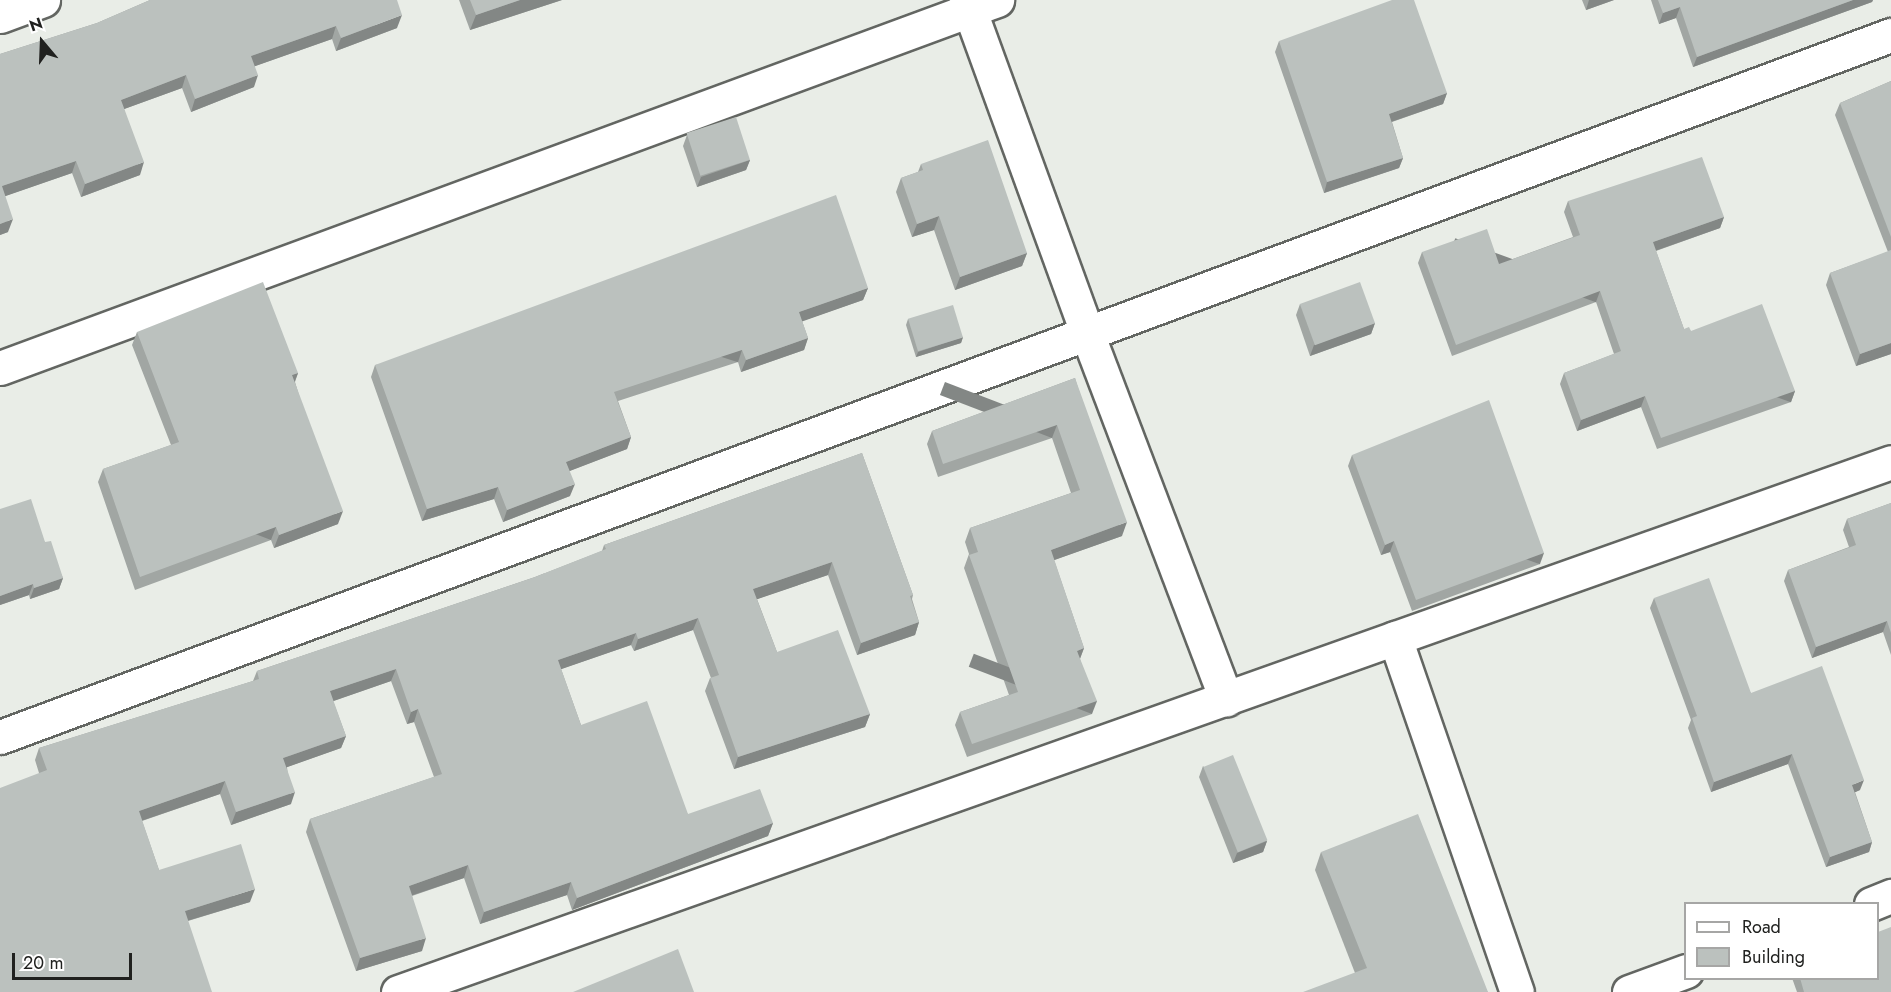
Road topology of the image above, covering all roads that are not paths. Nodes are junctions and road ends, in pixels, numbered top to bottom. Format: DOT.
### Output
graph roads {
  1 [pos="44,0"];
  2 [pos="978,3"];
  3 [pos="0,16"];
  4 [pos="1891,35"];
  5 [pos="1087,333"];
  6 [pos="0,368"];
  7 [pos="1891,462"];
  8 [pos="1395,638"];
  9 [pos="1226,699"];
  10 [pos="0,737"];
  11 [pos="1891,896"];
  12 [pos="1874,902"];
  13 [pos="1684,973"];
  14 [pos="398,992"];
  15 [pos="1517,992"];
  16 [pos="1629,992"];
  1 -- 3 [label="street"];
  2 -- 5 [label="street"];
  2 -- 6 [label="street"];
  4 -- 5 [label="street"];
  5 -- 9 [label="street"];
  5 -- 10 [label="street"];
  7 -- 8 [label="street"];
  8 -- 9 [label="street"];
  8 -- 15 [label="street"];
  9 -- 14 [label="street"];
  11 -- 12 [label="street"];
  13 -- 16 [label="street"];
}
